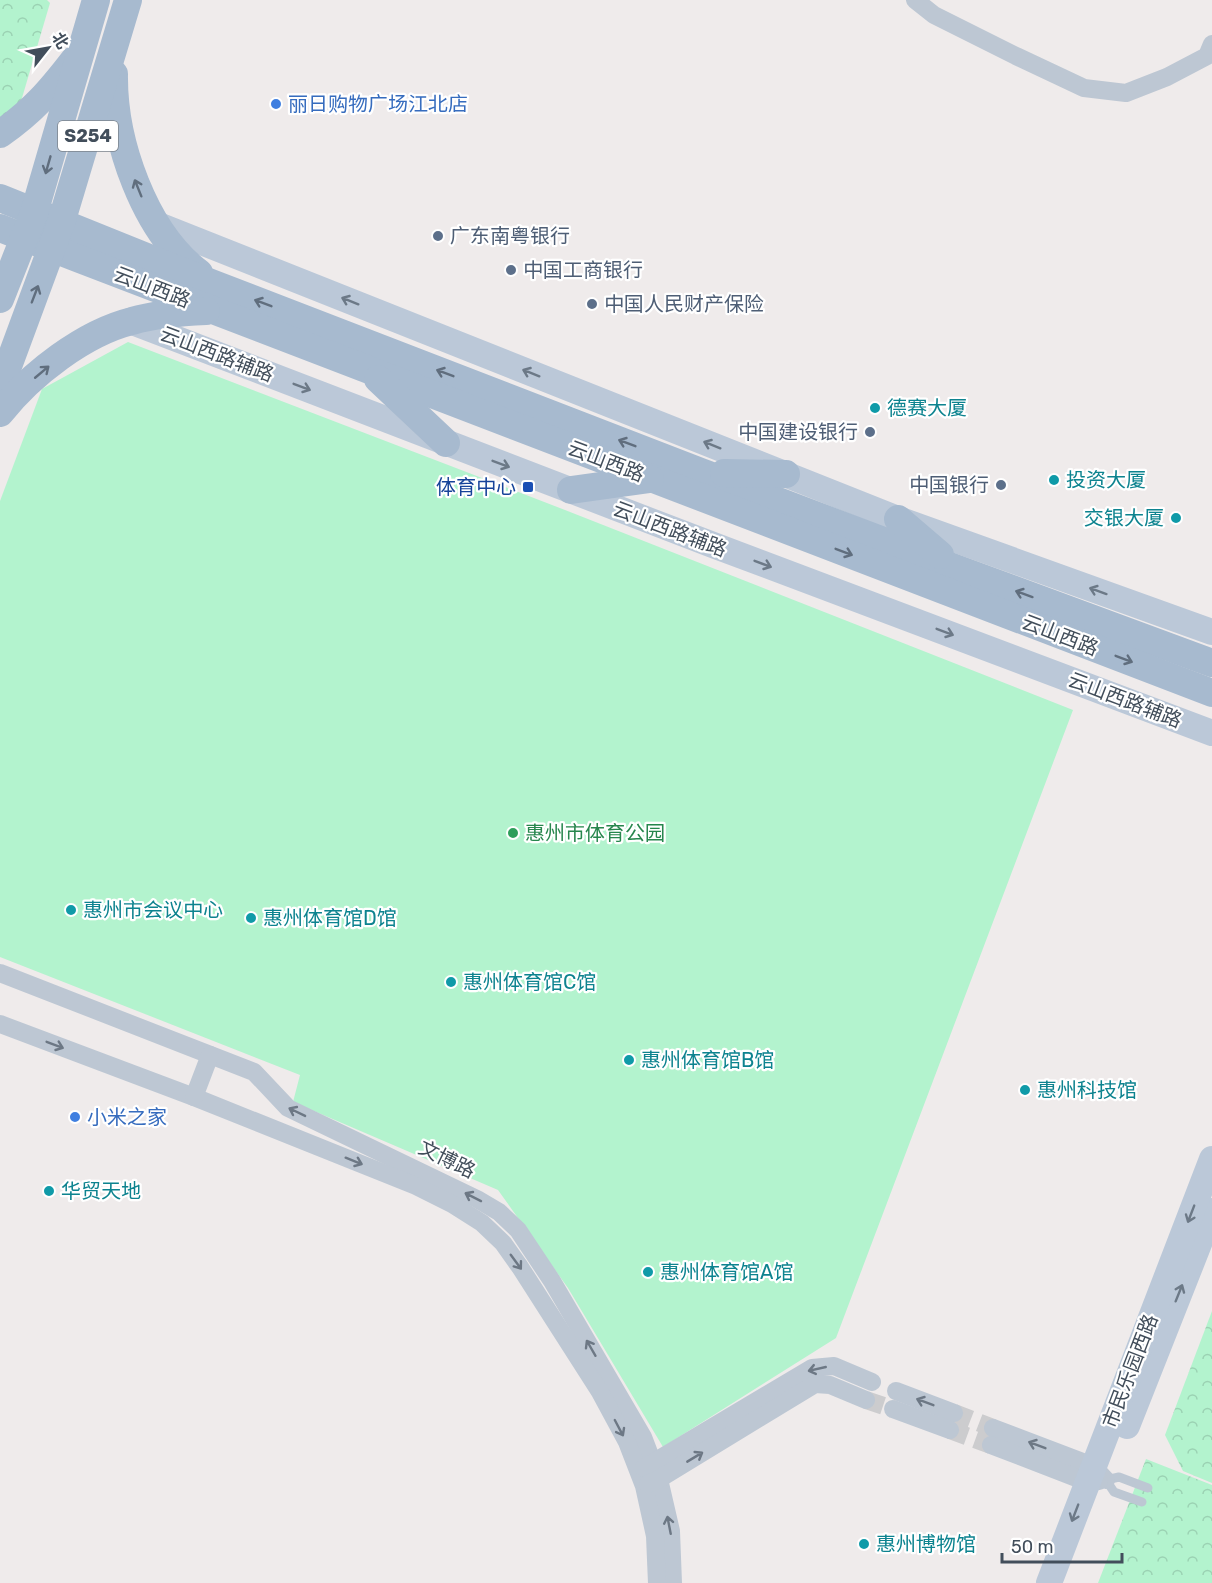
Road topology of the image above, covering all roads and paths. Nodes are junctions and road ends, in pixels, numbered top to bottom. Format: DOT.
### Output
graph roads {
  1 [pos="96,0"];
  2 [pos="129,0"];
  3 [pos="915,0"];
  4 [pos="114,48"];
  5 [pos="83,49"];
  6 [pos="1210,53"];
  7 [pos="0,134"];
  8 [pos="0,198"];
  9 [pos="156,224"];
  10 [pos="20,226"];
  11 [pos="57,236"];
  12 [pos="211,283"];
  13 [pos="0,299"];
  14 [pos="214,311"];
  15 [pos="130,321"];
  16 [pos="367,369"];
  17 [pos="0,388"];
  18 [pos="0,413"];
  19 [pos="446,442"];
  20 [pos="701,472"];
  21 [pos="786,474"];
  22 [pos="652,478"];
  23 [pos="571,490"];
  24 [pos="898,519"];
  25 [pos="955,568"];
  26 [pos="1212,632"];
  27 [pos="1207,659"];
  28 [pos="1212,693"];
  29 [pos="1212,733"];
  30 [pos="0,973"];
  31 [pos="0,1024"];
  32 [pos="210,1055"];
  33 [pos="194,1097"];
  34 [pos="1212,1159"];
  35 [pos="1212,1211"];
  36 [pos="872,1382"];
  37 [pos="896,1391"];
  38 [pos="866,1400"];
  39 [pos="893,1410"];
  40 [pos="992,1437"];
  41 [pos="648,1475"];
  42 [pos="1095,1476"];
  43 [pos="1148,1488"];
  44 [pos="1142,1502"];
  45 [pos="657,1583"];
  46 [pos="674,1583"];
  47 [pos="1049,1583"];
  48 [pos="1068,1583"];
  1 -- 5 [label="main road, S254"];
  2 -- 4 [label="main road, S254"];
  3 -- 6 [label="street"];
  9 -- 4 [label="main road, one-way"];
  4 -- 11 [label="main road, S254"];
  5 -- 7 [label="main road"];
  5 -- 10 [label="main road, S254, one-way"];
  8 -- 10 [label="main road, 云山西路"];
  9 -- 12 [label="main road"];
  21 -- 9 [label="main road, one-way"];
  10 -- 11 [label="main road, 云山西路"];
  10 -- 13 [label="main road, S254"];
  11 -- 12 [label="main road, 云山西路"];
  11 -- 14 [label="main road, 云山西路"];
  17 -- 11 [label="main road, S254, one-way"];
  20 -- 12 [label="main road, 云山西路, one-way"];
  14 -- 15 [label="main road"];
  14 -- 16 [label="main road, 云山西路"];
  18 -- 15 [label="main road, one-way"];
  15 -- 19 [label="main road, 云山西路辅路, one-way"];
  16 -- 19 [label="main road"];
  16 -- 22 [label="main road, 云山西路"];
  19 -- 23 [label="main road, 云山西路辅路, one-way"];
  20 -- 21 [label="main road"];
  20 -- 25 [label="main road, 云山西路"];
  21 -- 24 [label="main road"];
  22 -- 23 [label="main road"];
  22 -- 28 [label="main road, 云山西路, one-way"];
  23 -- 29 [label="main road, 云山西路辅路, one-way"];
  24 -- 25 [label="main road"];
  26 -- 24 [label="main road, one-way"];
  27 -- 25 [label="main road, 云山西路, one-way"];
  30 -- 32 [label="street, 文博路"];
  31 -- 33 [label="street, 文博路, one-way"];
  32 -- 33 [label="street"];
  41 -- 32 [label="street, 文博路, one-way"];
  33 -- 41 [label="street, 文博路, one-way"];
  34 -- 42 [label="main road, 市民乐园西路, one-way"];
  42 -- 35 [label="main road, 市民乐园西路, one-way"];
  36 -- 41 [label="street, one-way"];
  39 -- 37 [label="street, one-way"];
  41 -- 38 [label="street, one-way"];
  40 -- 42 [label="street"];
  41 -- 45 [label="street, 文博路"];
  46 -- 41 [label="street, 文博路, one-way"];
  42 -- 43 [label="lane"];
  42 -- 44 [label="lane"];
  42 -- 47 [label="main road, 市民乐园西路, one-way"];
  42 -- 48 [label="main road, 市民乐园西路"];
}
